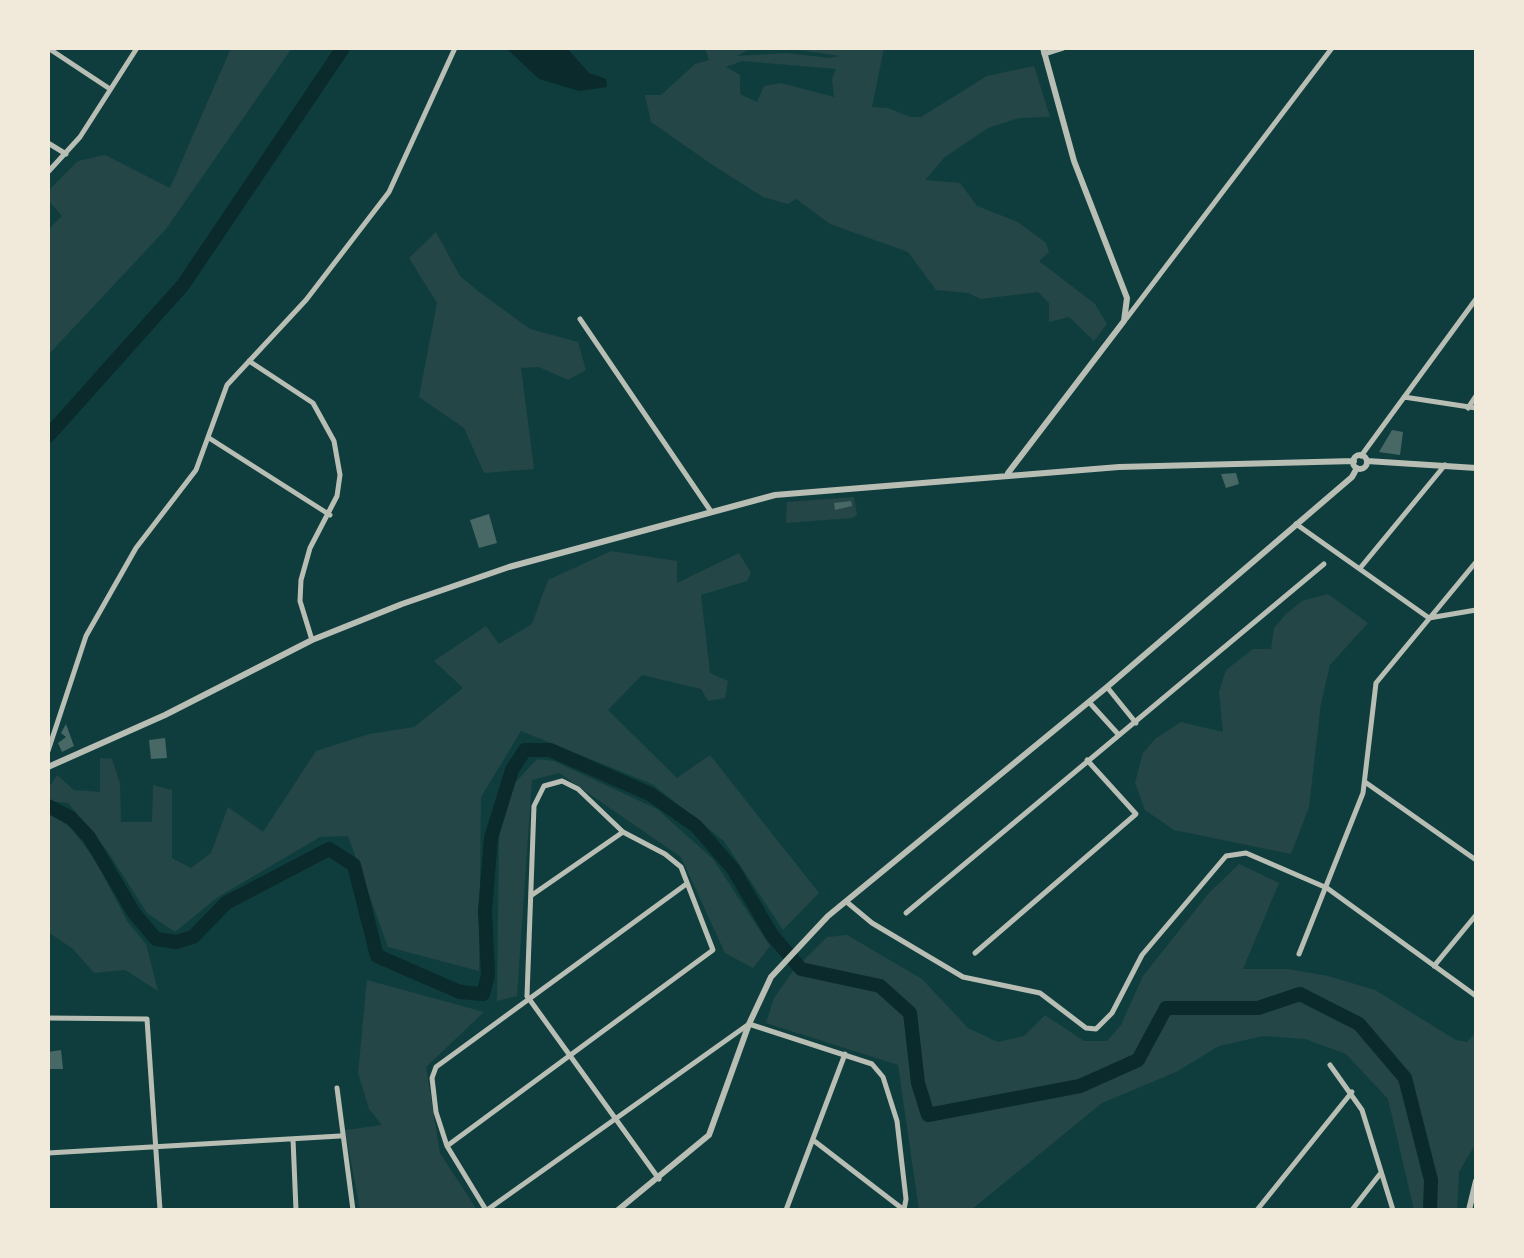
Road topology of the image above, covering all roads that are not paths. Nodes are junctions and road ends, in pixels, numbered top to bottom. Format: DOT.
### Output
graph roads {
  1 [pos="48,48"];
  2 [pos="137,48"];
  3 [pos="454,48"];
  4 [pos="1063,48"];
  5 [pos="1332,48"];
  6 [pos="1044,51"];
  7 [pos="110,89"];
  8 [pos="48,144"];
  9 [pos="66,154"];
  10 [pos="48,172"];
  11 [pos="1476,298"];
  12 [pos="580,320"];
  13 [pos="1124,321"];
  14 [pos="249,361"];
  15 [pos="1476,396"];
  16 [pos="1404,397"];
  17 [pos="1468,408"];
  18 [pos="1476,408"];
  19 [pos="209,438"];
  20 [pos="1360,461"];
  21 [pos="1445,465"];
  22 [pos="1476,468"];
  23 [pos="1007,474"];
  24 [pos="710,510"];
  25 [pos="330,516"];
  26 [pos="1296,524"];
  27 [pos="1476,562"];
  28 [pos="1324,564"];
  29 [pos="1361,566"];
  30 [pos="1476,610"];
  31 [pos="1429,618"];
  32 [pos="312,640"];
  33 [pos="1108,687"];
  34 [pos="1088,702"];
  35 [pos="1136,722"];
  36 [pos="1118,734"];
  37 [pos="48,751"];
  38 [pos="1088,760"];
  39 [pos="48,767"];
  40 [pos="1365,782"];
  41 [pos="622,832"];
  42 [pos="1476,860"];
  43 [pos="685,885"];
  44 [pos="1327,888"];
  45 [pos="532,895"];
  46 [pos="848,904"];
  47 [pos="906,913"];
  48 [pos="1476,915"];
  49 [pos="975,953"];
  50 [pos="1299,954"];
  51 [pos="1434,966"];
  52 [pos="527,996"];
  53 [pos="1476,996"];
  54 [pos="48,1018"];
  55 [pos="748,1024"];
  56 [pos="846,1054"];
  57 [pos="568,1055"];
  58 [pos="1330,1065"];
  59 [pos="337,1088"];
  60 [pos="1352,1092"];
  61 [pos="615,1120"];
  62 [pos="340,1136"];
  63 [pos="293,1139"];
  64 [pos="812,1140"];
  65 [pos="447,1146"];
  66 [pos="157,1148"];
  67 [pos="48,1153"];
  68 [pos="1380,1174"];
  69 [pos="660,1179"];
  70 [pos="1476,1181"];
  71 [pos="160,1210"];
  72 [pos="296,1210"];
  73 [pos="352,1210"];
  74 [pos="487,1210"];
  75 [pos="618,1210"];
  76 [pos="786,1210"];
  77 [pos="904,1210"];
  78 [pos="1257,1210"];
  79 [pos="1352,1210"];
  80 [pos="1393,1210"];
  81 [pos="1468,1210"];
  1 -- 7 [label="street"];
  2 -- 7 [label="street"];
  3 -- 14 [label="street"];
  4 -- 6 [label="street"];
  5 -- 13 [label="street"];
  6 -- 13 [label="street"];
  7 -- 9 [label="street"];
  8 -- 9 [label="street"];
  9 -- 10 [label="street"];
  11 -- 16 [label="street"];
  12 -- 24 [label="street"];
  13 -- 23 [label="street"];
  14 -- 19 [label="street"];
  14 -- 25 [label="street"];
  15 -- 17 [label="street"];
  16 -- 17 [label="street"];
  16 -- 20 [label="street"];
  17 -- 18 [label="street"];
  19 -- 25 [label="street"];
  19 -- 37 [label="street"];
  20 -- 21 [label="street"];
  20 -- 23 [label="street"];
  20 -- 26 [label="street"];
  21 -- 22 [label="street"];
  21 -- 29 [label="street"];
  23 -- 24 [label="street"];
  24 -- 32 [label="street"];
  25 -- 32 [label="street"];
  26 -- 29 [label="street"];
  26 -- 33 [label="street"];
  27 -- 31 [label="street"];
  28 -- 35 [label="street"];
  29 -- 31 [label="street"];
  30 -- 31 [label="street"];
  31 -- 40 [label="street"];
  32 -- 39 [label="street"];
  33 -- 34 [label="street"];
  33 -- 35 [label="street"];
  34 -- 36 [label="street"];
  34 -- 46 [label="street"];
  35 -- 36 [label="street"];
  36 -- 38 [label="street"];
  38 -- 47 [label="street"];
  38 -- 49 [label="street"];
  40 -- 42 [label="street"];
  40 -- 44 [label="street"];
  41 -- 43 [label="street"];
  41 -- 45 [label="street"];
  41 -- 45 [label="street"];
  43 -- 52 [label="street"];
  43 -- 57 [label="street"];
  44 -- 46 [label="street"];
  44 -- 50 [label="street"];
  44 -- 51 [label="street"];
  45 -- 52 [label="street"];
  46 -- 55 [label="street"];
  48 -- 51 [label="street"];
  51 -- 53 [label="street"];
  52 -- 57 [label="street"];
  52 -- 65 [label="street"];
  54 -- 66 [label="street"];
  55 -- 56 [label="street"];
  55 -- 61 [label="street"];
  55 -- 69 [label="street"];
  56 -- 64 [label="street"];
  56 -- 77 [label="street"];
  57 -- 61 [label="street"];
  57 -- 65 [label="street"];
  58 -- 60 [label="street"];
  59 -- 62 [label="street"];
  60 -- 68 [label="street"];
  60 -- 78 [label="street"];
  61 -- 69 [label="street"];
  61 -- 74 [label="street"];
  62 -- 63 [label="street"];
  62 -- 73 [label="street"];
  63 -- 66 [label="street"];
  63 -- 72 [label="street"];
  64 -- 76 [label="street"];
  64 -- 77 [label="street"];
  65 -- 74 [label="street"];
  66 -- 67 [label="street"];
  66 -- 71 [label="street"];
  68 -- 79 [label="street"];
  68 -- 80 [label="street"];
  69 -- 75 [label="street"];
  70 -- 81 [label="street"];
}
